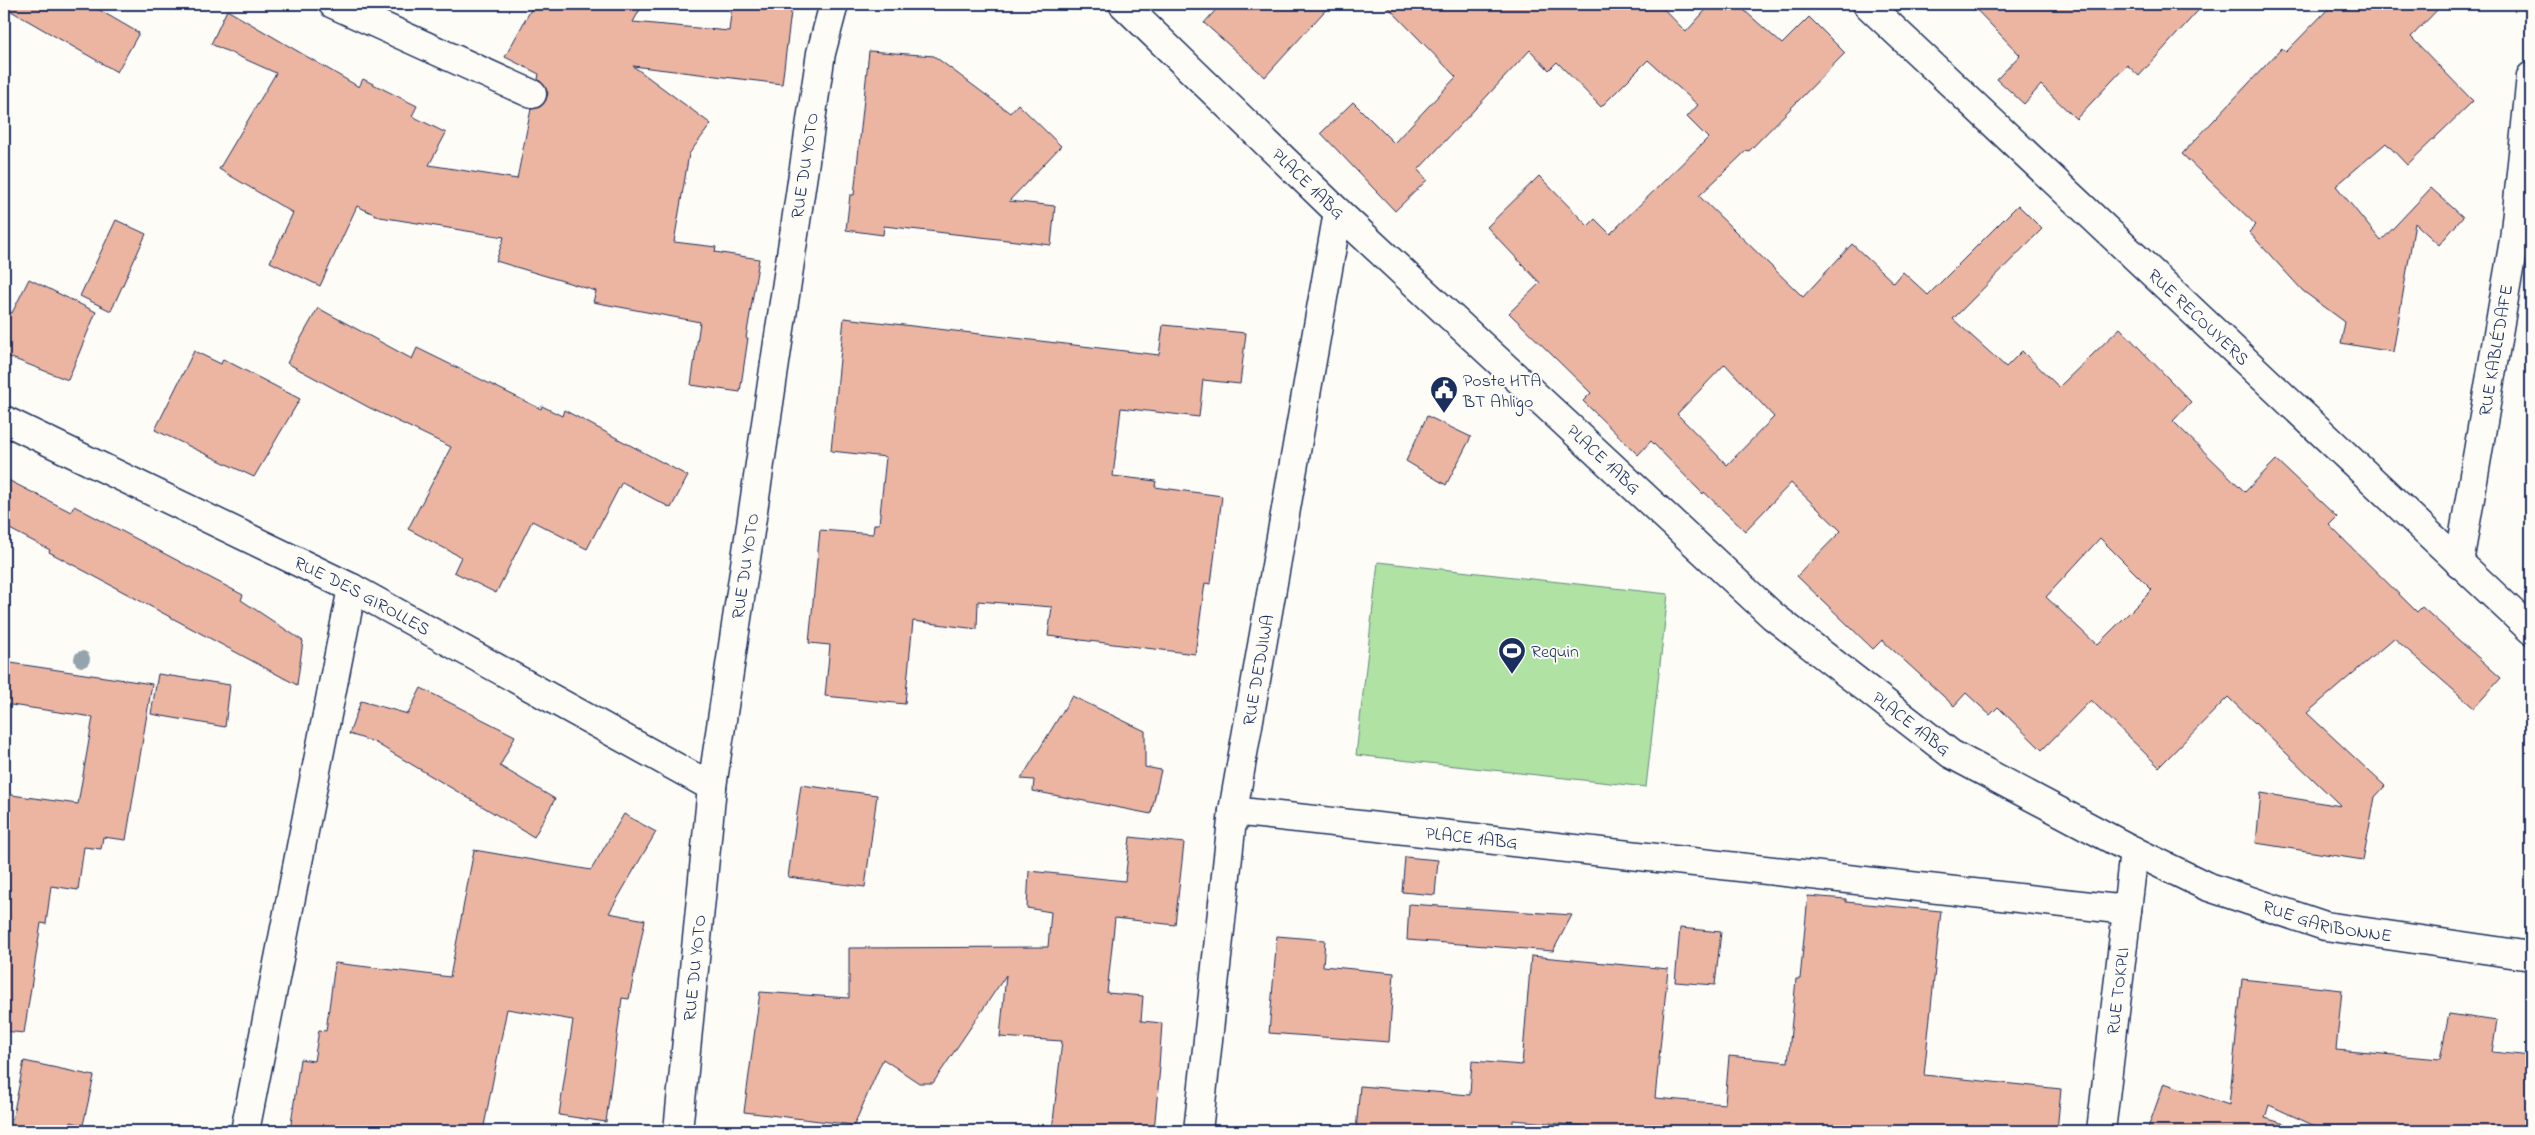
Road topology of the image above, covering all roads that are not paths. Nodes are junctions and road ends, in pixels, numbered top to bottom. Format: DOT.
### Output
graph roads {
  1 [pos="333,4"];
  2 [pos="834,4"];
  3 [pos="1123,4"];
  4 [pos="1867,4"];
  5 [pos="2531,76"];
  6 [pos="532,94"];
  7 [pos="1338,212"];
  8 [pos="2523,241"];
  9 [pos="4,420"];
  10 [pos="2459,563"];
  11 [pos="352,588"];
  12 [pos="2531,630"];
  13 [pos="712,787"];
  14 [pos="1233,811"];
  15 [pos="2134,851"];
  16 [pos="2128,910"];
  17 [pos="2531,956"];
  18 [pos="245,1131"];
  19 [pos="678,1131"];
  20 [pos="1198,1131"];
  21 [pos="2101,1131"];
  1 -- 6 [label="street"];
  2 -- 13 [label="street, RUE DU YOTO"];
  3 -- 7 [label="street, PLACE 1ABG"];
  4 -- 10 [label="street, RUE RECOUYERS"];
  5 -- 8 [label="street, RUE KABLÉDAFE"];
  7 -- 14 [label="street, RUE DEDJIWA"];
  7 -- 15 [label="street, PLACE 1ABG"];
  8 -- 10 [label="street, RUE KABLÉDAFE"];
  9 -- 11 [label="street, RUE DES GIROLLES"];
  10 -- 12 [label="street, RUE RECOUYERS"];
  11 -- 13 [label="street, RUE DES GIROLLES"];
  11 -- 18 [label="street"];
  13 -- 19 [label="street, RUE DU YOTO"];
  14 -- 16 [label="street, PLACE 1ABG"];
  14 -- 20 [label="street, RUE DEDJIWA"];
  15 -- 16 [label="street, RUE TOKPLI"];
  15 -- 17 [label="street, RUE GARIBONNE"];
  16 -- 21 [label="street, RUE TOKPLI"];
}
